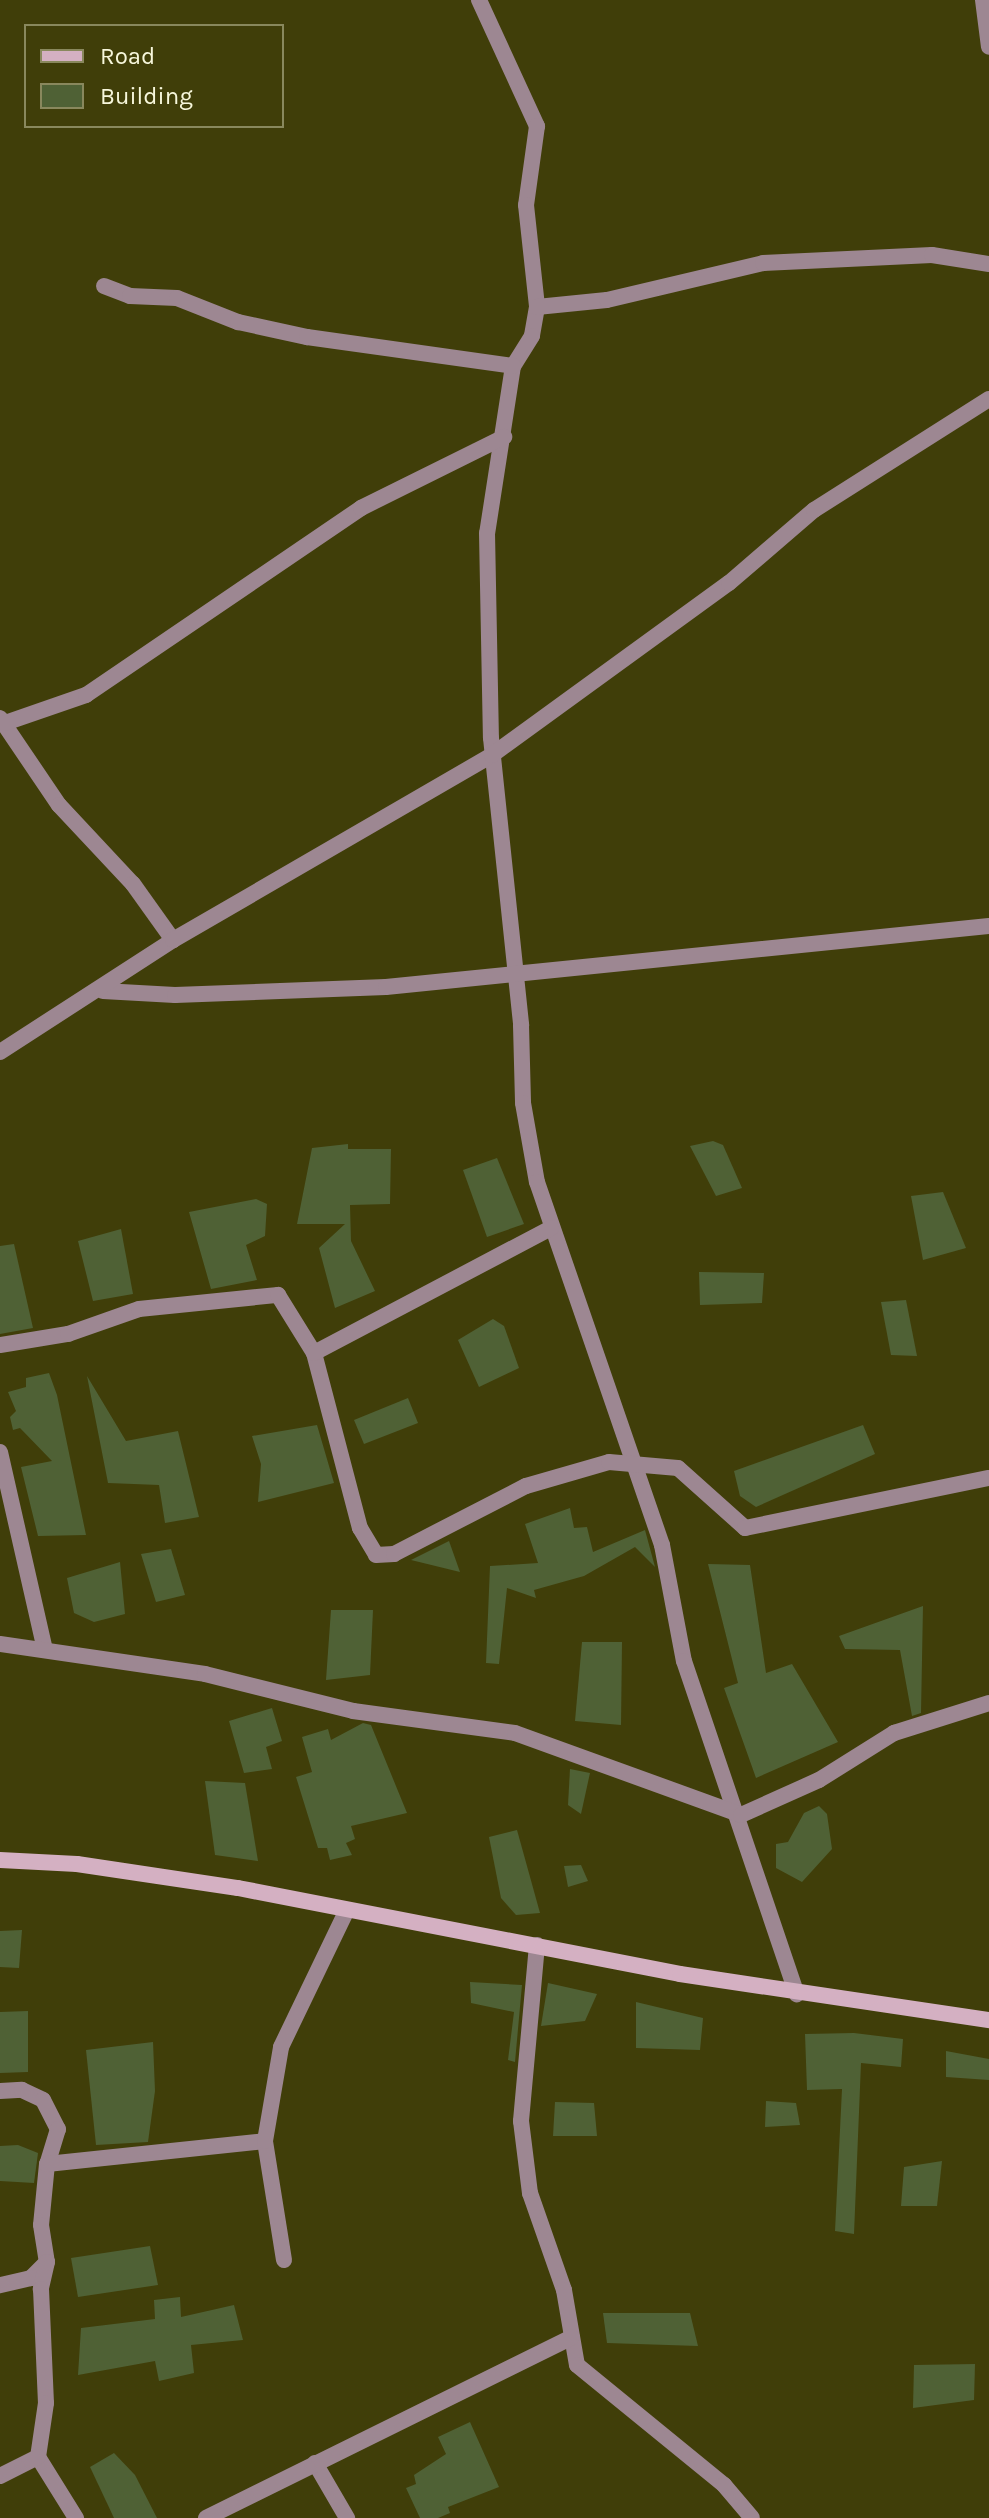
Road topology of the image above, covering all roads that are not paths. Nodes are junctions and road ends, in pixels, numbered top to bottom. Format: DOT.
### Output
graph roads {
  1 [pos="479,0"];
  2 [pos="983,0"];
  3 [pos="989,47"];
  4 [pos="989,264"];
  5 [pos="104,286"];
  6 [pos="537,307"];
  7 [pos="513,366"];
  8 [pos="989,399"];
  9 [pos="504,437"];
  10 [pos="2,721"];
  11 [pos="492,755"];
  12 [pos="989,926"];
  13 [pos="173,940"];
  14 [pos="511,976"];
  15 [pos="103,991"];
  16 [pos="0,1052"];
  17 [pos="551,1228"];
  18 [pos="0,1345"];
  19 [pos="314,1353"];
  20 [pos="0,1452"];
  21 [pos="634,1468"];
  22 [pos="989,1478"];
  23 [pos="0,1644"];
  24 [pos="44,1646"];
  25 [pos="989,1703"];
  26 [pos="741,1815"];
  27 [pos="0,1860"];
  28 [pos="347,1910"];
  29 [pos="537,1945"];
  30 [pos="797,1994"];
  31 [pos="989,2020"];
  32 [pos="0,2091"];
  33 [pos="265,2141"];
  34 [pos="47,2164"];
  35 [pos="284,2260"];
  36 [pos="47,2262"];
  37 [pos="0,2285"];
  38 [pos="572,2337"];
  39 [pos="38,2457"];
  40 [pos="315,2463"];
  41 [pos="0,2476"];
  42 [pos="76,2518"];
  43 [pos="206,2518"];
  44 [pos="347,2518"];
  45 [pos="752,2518"];
  1 -- 6 [label="street"];
  2 -- 3 [label="street"];
  4 -- 6 [label="street"];
  5 -- 7 [label="street"];
  6 -- 7 [label="street"];
  7 -- 9 [label="street"];
  8 -- 11 [label="street"];
  9 -- 10 [label="street"];
  9 -- 11 [label="street"];
  10 -- 13 [label="street"];
  11 -- 13 [label="street"];
  11 -- 14 [label="street"];
  12 -- 14 [label="street"];
  13 -- 15 [label="street"];
  14 -- 15 [label="street"];
  14 -- 17 [label="street"];
  15 -- 16 [label="street"];
  17 -- 19 [label="street"];
  17 -- 21 [label="street"];
  18 -- 19 [label="street"];
  19 -- 21 [label="street"];
  20 -- 24 [label="street"];
  21 -- 22 [label="street"];
  21 -- 26 [label="street"];
  23 -- 24 [label="street"];
  24 -- 26 [label="street"];
  25 -- 26 [label="street"];
  26 -- 30 [label="street"];
  27 -- 28 [label="main road"];
  28 -- 29 [label="main road"];
  28 -- 33 [label="street"];
  29 -- 30 [label="main road"];
  29 -- 38 [label="street"];
  30 -- 31 [label="main road"];
  32 -- 34 [label="street"];
  33 -- 34 [label="street"];
  33 -- 35 [label="street"];
  34 -- 36 [label="street"];
  36 -- 37 [label="street"];
  36 -- 39 [label="street"];
  38 -- 40 [label="street"];
  38 -- 45 [label="street"];
  39 -- 41 [label="street"];
  39 -- 42 [label="street"];
  40 -- 43 [label="street"];
  40 -- 44 [label="street"];
}
